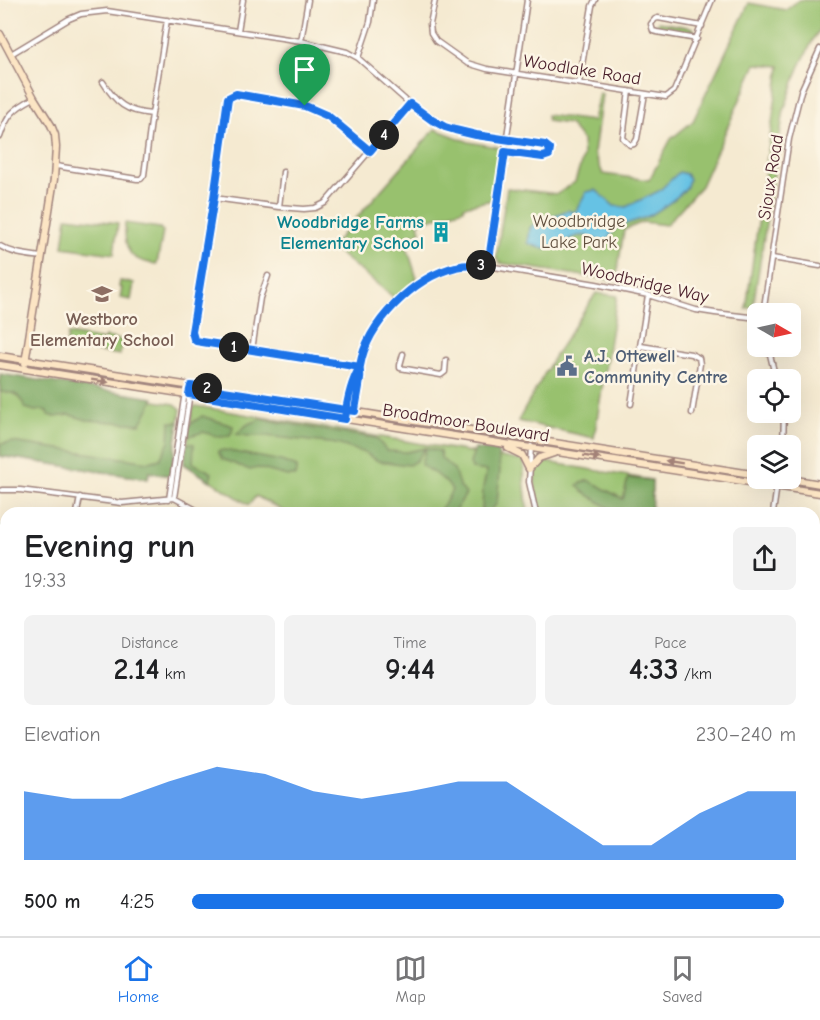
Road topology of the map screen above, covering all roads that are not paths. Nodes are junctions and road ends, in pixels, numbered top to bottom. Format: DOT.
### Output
graph roads {
  1 [pos="243,0"];
  2 [pos="308,0"];
  3 [pos="374,0"];
  4 [pos="435,0"];
  5 [pos="527,0"];
  6 [pos="595,0"];
  7 [pos="712,0"];
  8 [pos="167,20"];
  9 [pos="702,26"];
  10 [pos="238,31"];
  11 [pos="0,34"];
  12 [pos="697,39"];
  13 [pos="301,41"];
  14 [pos="820,49"];
  15 [pos="11,54"];
  16 [pos="358,58"];
  17 [pos="517,73"];
  18 [pos="103,82"];
  19 [pos="579,83"];
  20 [pos="629,91"];
  21 [pos="645,94"];
  22 [pos="34,98"];
  23 [pos="410,104"];
  24 [pos="152,114"];
  25 [pos="0,137"];
  26 [pos="507,139"];
  27 [pos="370,151"];
  28 [pos="505,152"];
  29 [pos="56,166"];
  30 [pos="283,172"];
  31 [pos="214,198"];
  32 [pos="279,207"];
  33 [pos="0,246"];
  34 [pos="42,257"];
  35 [pos="772,258"];
  36 [pos="488,266"];
  37 [pos="820,266"];
  38 [pos="268,276"];
  39 [pos="648,295"];
  40 [pos="766,303"];
  41 [pos="747,317"];
  42 [pos="641,346"];
  43 [pos="252,350"];
  44 [pos="404,354"];
  45 [pos="0,356"];
  46 [pos="26,360"];
  47 [pos="446,360"];
  48 [pos="0,365"];
  49 [pos="360,367"];
  50 [pos="24,369"];
  51 [pos="189,386"];
  52 [pos="187,394"];
  53 [pos="631,404"];
  54 [pos="346,410"];
  55 [pos="355,411"];
  56 [pos="692,413"];
  57 [pos="345,419"];
  58 [pos="353,420"];
  59 [pos="532,439"];
  60 [pos="496,443"];
  61 [pos="531,448"];
  62 [pos="557,452"];
  63 [pos="529,469"];
  64 [pos="747,473"];
  65 [pos="801,480"];
  66 [pos="801,481"];
  67 [pos="747,482"];
  68 [pos="817,483"];
  69 [pos="777,489"];
  70 [pos="791,489"];
  71 [pos="2,490"];
  72 [pos="820,493"];
  73 [pos="80,497"];
  74 [pos="172,498"];
  75 [pos="78,507"];
  76 [pos="190,507"];
  77 [pos="535,507"];
  78 [pos="774,507"];
  1 -- 10 [label="street"];
  2 -- 13 [label="street"];
  3 -- 16 [label="street"];
  4 -- 17 [label="street, Woodlake Road"];
  5 -- 17 [label="street"];
  6 -- 19 [label="street"];
  7 -- 9 [label="street, Woodlake Road"];
  8 -- 10 [label="street"];
  8 -- 15 [label="street"];
  8 -- 24 [label="street"];
  9 -- 12 [label="street, Woodlake Road"];
  9 -- 12 [label="street"];
  10 -- 13 [label="street"];
  11 -- 15 [label="main road"];
  12 -- 21 [label="street, Woodlake Road"];
  13 -- 16 [label="street"];
  14 -- 35 [label="street, Sioux Road"];
  15 -- 22 [label="main road"];
  16 -- 23 [label="street"];
  17 -- 19 [label="street, Woodlake Road"];
  17 -- 26 [label="street"];
  18 -- 24 [label="street"];
  19 -- 20 [label="street, Woodlake Road"];
  20 -- 21 [label="street, Woodlake Road"];
  20 -- 21 [label="street"];
  22 -- 25 [label="street"];
  22 -- 29 [label="main road"];
  23 -- 26 [label="street"];
  23 -- 27 [label="street"];
  24 -- 29 [label="street"];
  26 -- 28 [label="street"];
  26 -- 28 [label="street"];
  27 -- 31 [label="street"];
  27 -- 32 [label="street"];
  28 -- 36 [label="street"];
  29 -- 34 [label="main road"];
  30 -- 32 [label="street"];
  31 -- 32 [label="street"];
  31 -- 43 [label="street"];
  33 -- 34 [label="street"];
  34 -- 46 [label="main road"];
  35 -- 37 [label="street"];
  35 -- 40 [label="street, Sioux Road"];
  36 -- 39 [label="street, Woodbridge Way"];
  36 -- 49 [label="street, Woodbridge Way"];
  38 -- 43 [label="street"];
  39 -- 41 [label="street, Woodbridge Way"];
  39 -- 42 [label="street"];
  42 -- 53 [label="street"];
  42 -- 56 [label="street"];
  43 -- 49 [label="street"];
  44 -- 47 [label="street"];
  45 -- 46 [label="main road, Broadmoor Boulevard"];
  46 -- 50 [label="main road"];
  46 -- 51 [label="main road, Broadmoor Boulevard"];
  48 -- 50 [label="main road, Broadmoor Boulevard"];
  49 -- 54 [label="street, Woodbridge Way"];
  49 -- 55 [label="street, Woodbridge Way"];
  50 -- 52 [label="main road, Broadmoor Boulevard, one-way"];
  51 -- 52 [label="street"];
  51 -- 54 [label="main road, Broadmoor Boulevard"];
  52 -- 57 [label="main road, Broadmoor Boulevard"];
  52 -- 74 [label="street"];
  54 -- 55 [label="main road, Broadmoor Boulevard"];
  54 -- 57 [label="street, Woodbridge Way"];
  55 -- 58 [label="street, Woodbridge Way"];
  55 -- 59 [label="main road, Broadmoor Boulevard"];
  57 -- 58 [label="main road, Broadmoor Boulevard"];
  58 -- 60 [label="main road, Broadmoor Boulevard"];
  59 -- 61 [label="street"];
  64 -- 59 [label="main road, Broadmoor Boulevard, one-way"];
  60 -- 61 [label="main road, Broadmoor Boulevard"];
  60 -- 63 [label="main road"];
  61 -- 62 [label="main road, Broadmoor Boulevard"];
  61 -- 63 [label="street"];
  62 -- 63 [label="main road"];
  62 -- 67 [label="main road, Broadmoor Boulevard, one-way"];
  63 -- 77 [label="street"];
  65 -- 68 [label="main road"];
  66 -- 68 [label="main road"];
  69 -- 78 [label="street"];
  70 -- 72 [label="main road, Broadmoor Boulevard"];
  71 -- 73 [label="street"];
  73 -- 74 [label="street"];
  73 -- 75 [label="street"];
  74 -- 76 [label="street"];
}
